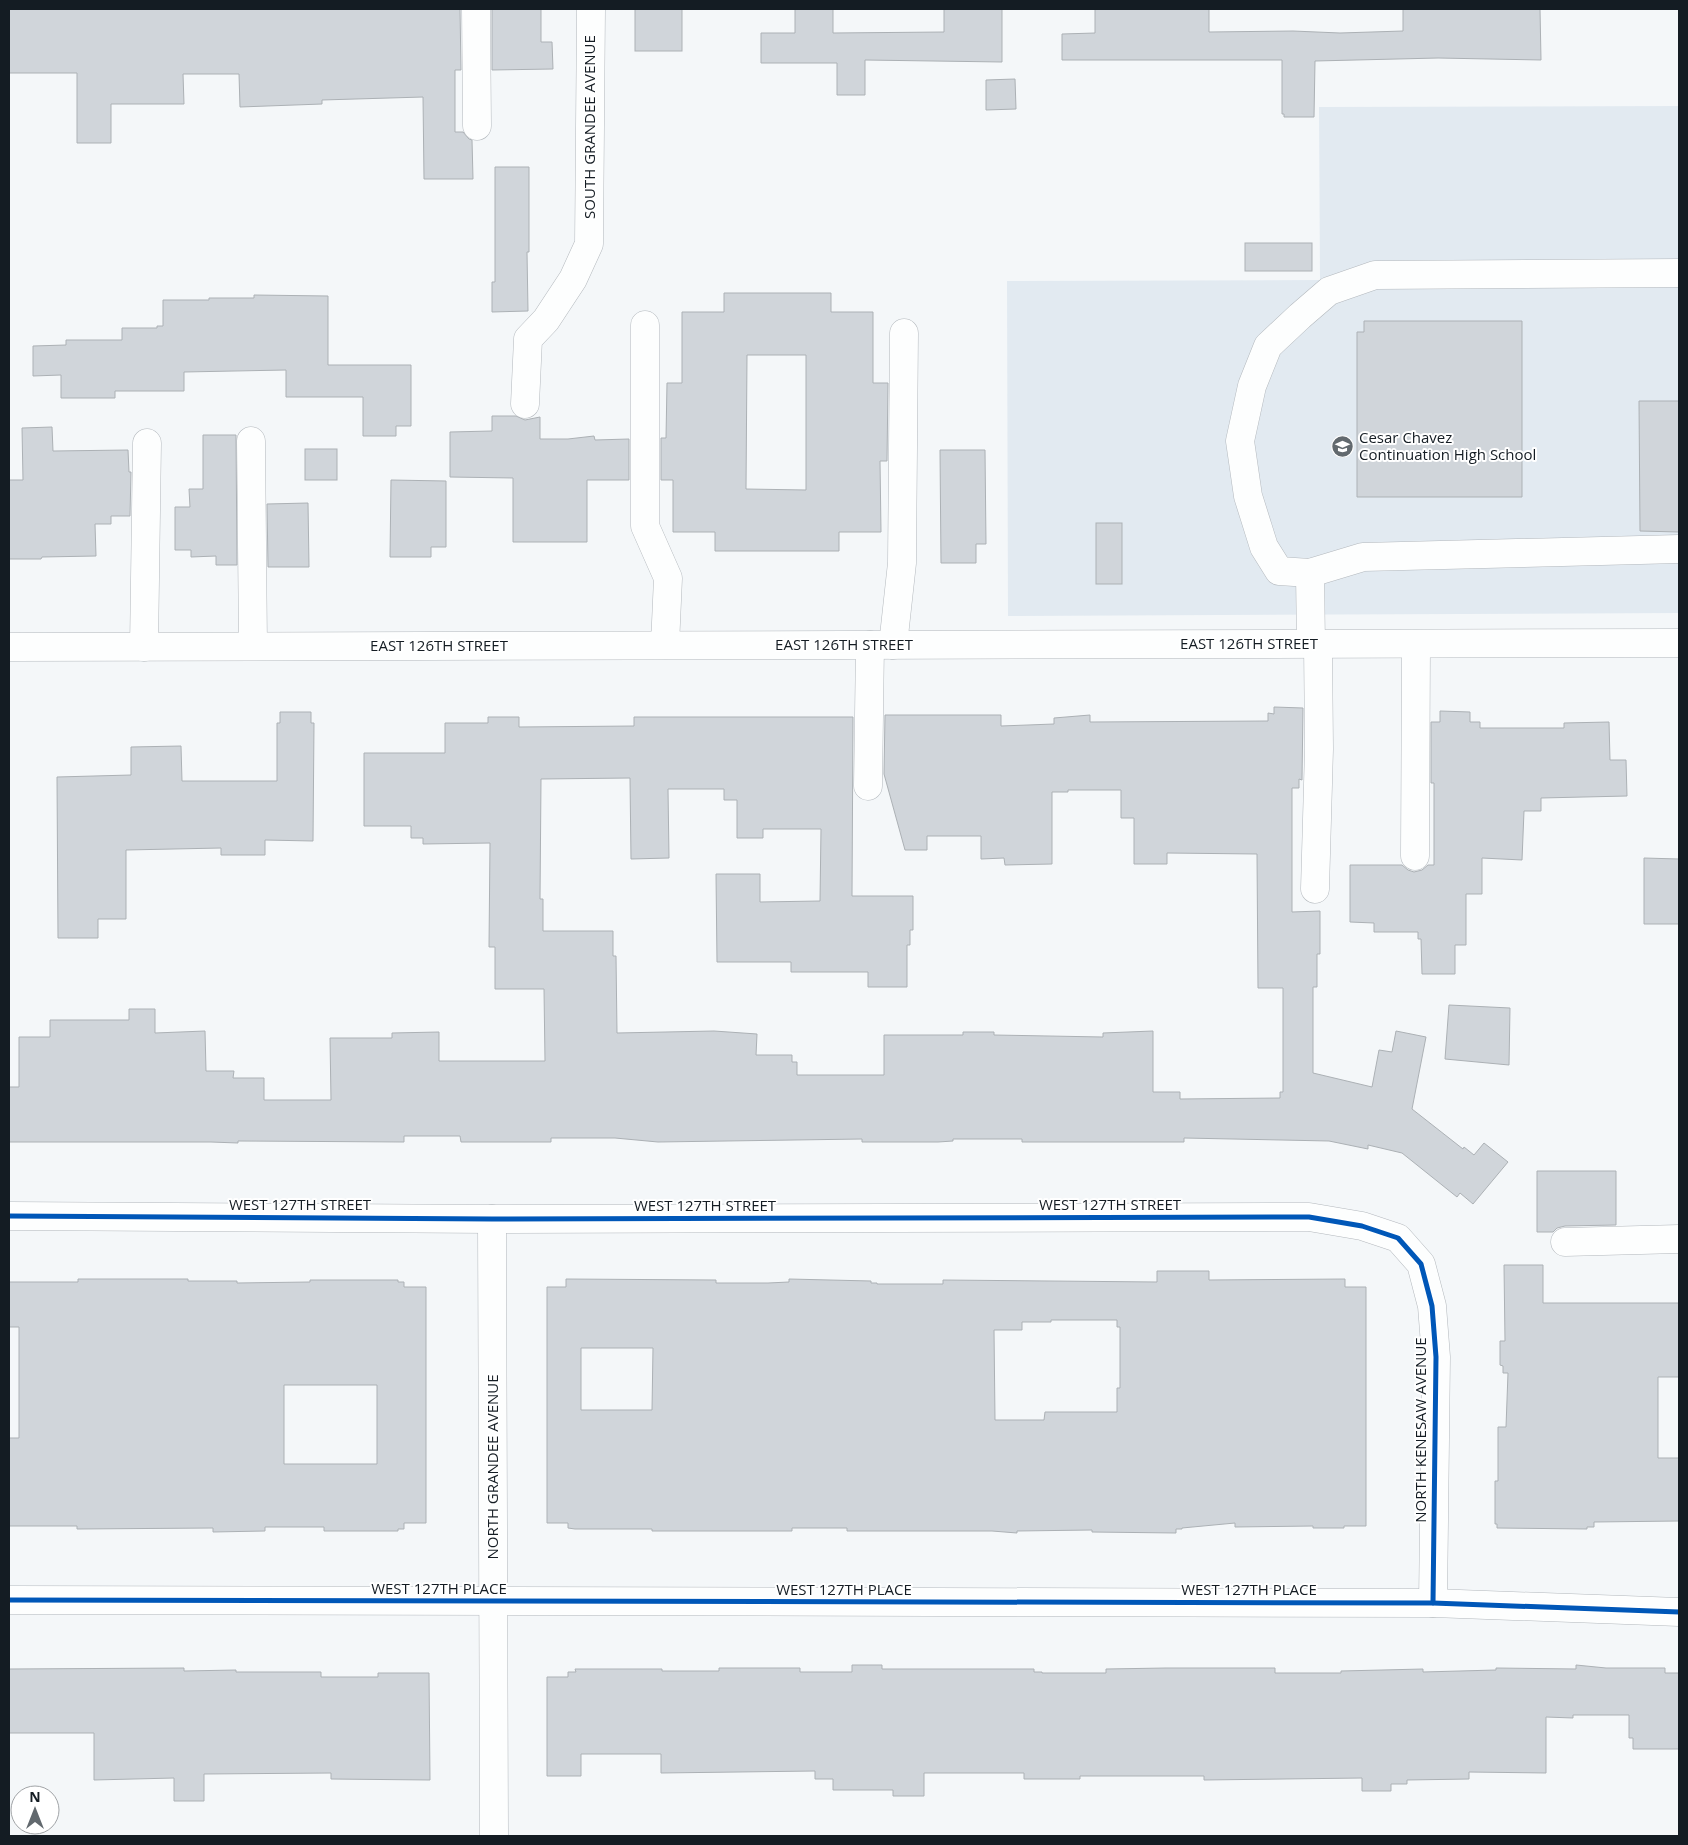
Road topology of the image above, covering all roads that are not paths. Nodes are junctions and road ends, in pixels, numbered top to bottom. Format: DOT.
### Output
graph roads {
  1 [pos="476,9"];
  2 [pos="591,9"];
  3 [pos="477,126"];
  4 [pos="1679,273"];
  5 [pos="645,325"];
  6 [pos="904,333"];
  7 [pos="525,404"];
  8 [pos="251,442"];
  9 [pos="147,443"];
  10 [pos="1679,549"];
  11 [pos="1310,573"];
  12 [pos="1679,643"];
  13 [pos="1314,644"];
  14 [pos="1416,644"];
  15 [pos="665,645"];
  16 [pos="882,645"];
  17 [pos="253,646"];
  18 [pos="9,647"];
  19 [pos="144,647"];
  20 [pos="868,786"];
  21 [pos="1415,856"];
  22 [pos="1315,889"];
  23 [pos="9,1216"];
  24 [pos="492,1219"];
  25 [pos="1398,1238"];
  26 [pos="1679,1239"];
  27 [pos="1565,1242"];
  28 [pos="9,1600"];
  29 [pos="493,1602"];
  30 [pos="1433,1603"];
  31 [pos="1679,1612"];
  32 [pos="494,1836"];
  1 -- 3 [label="street"];
  2 -- 7 [label="street, SOUTH GRANDEE AVENUE"];
  4 -- 11 [label="street"];
  5 -- 15 [label="street"];
  6 -- 16 [label="street"];
  8 -- 17 [label="street"];
  9 -- 19 [label="street"];
  10 -- 11 [label="street"];
  11 -- 13 [label="street"];
  12 -- 14 [label="street, EAST 126TH STREET"];
  13 -- 14 [label="street, EAST 126TH STREET"];
  13 -- 16 [label="street, EAST 126TH STREET"];
  13 -- 22 [label="street"];
  14 -- 21 [label="street"];
  15 -- 16 [label="street, EAST 126TH STREET"];
  15 -- 17 [label="street, EAST 126TH STREET"];
  16 -- 20 [label="street"];
  17 -- 19 [label="street, EAST 126TH STREET"];
  18 -- 19 [label="street, EAST 126TH STREET"];
  23 -- 24 [label="street, WEST 127TH STREET"];
  24 -- 25 [label="street, WEST 127TH STREET"];
  24 -- 29 [label="street, NORTH GRANDEE AVENUE"];
  25 -- 30 [label="street, NORTH KENESAW AVENUE"];
  26 -- 27 [label="street"];
  28 -- 29 [label="street, WEST 127TH PLACE"];
  29 -- 30 [label="street, WEST 127TH PLACE"];
  29 -- 32 [label="street, NORTH GRANDEE AVENUE"];
  30 -- 31 [label="street, WEST 127TH PLACE"];
}
